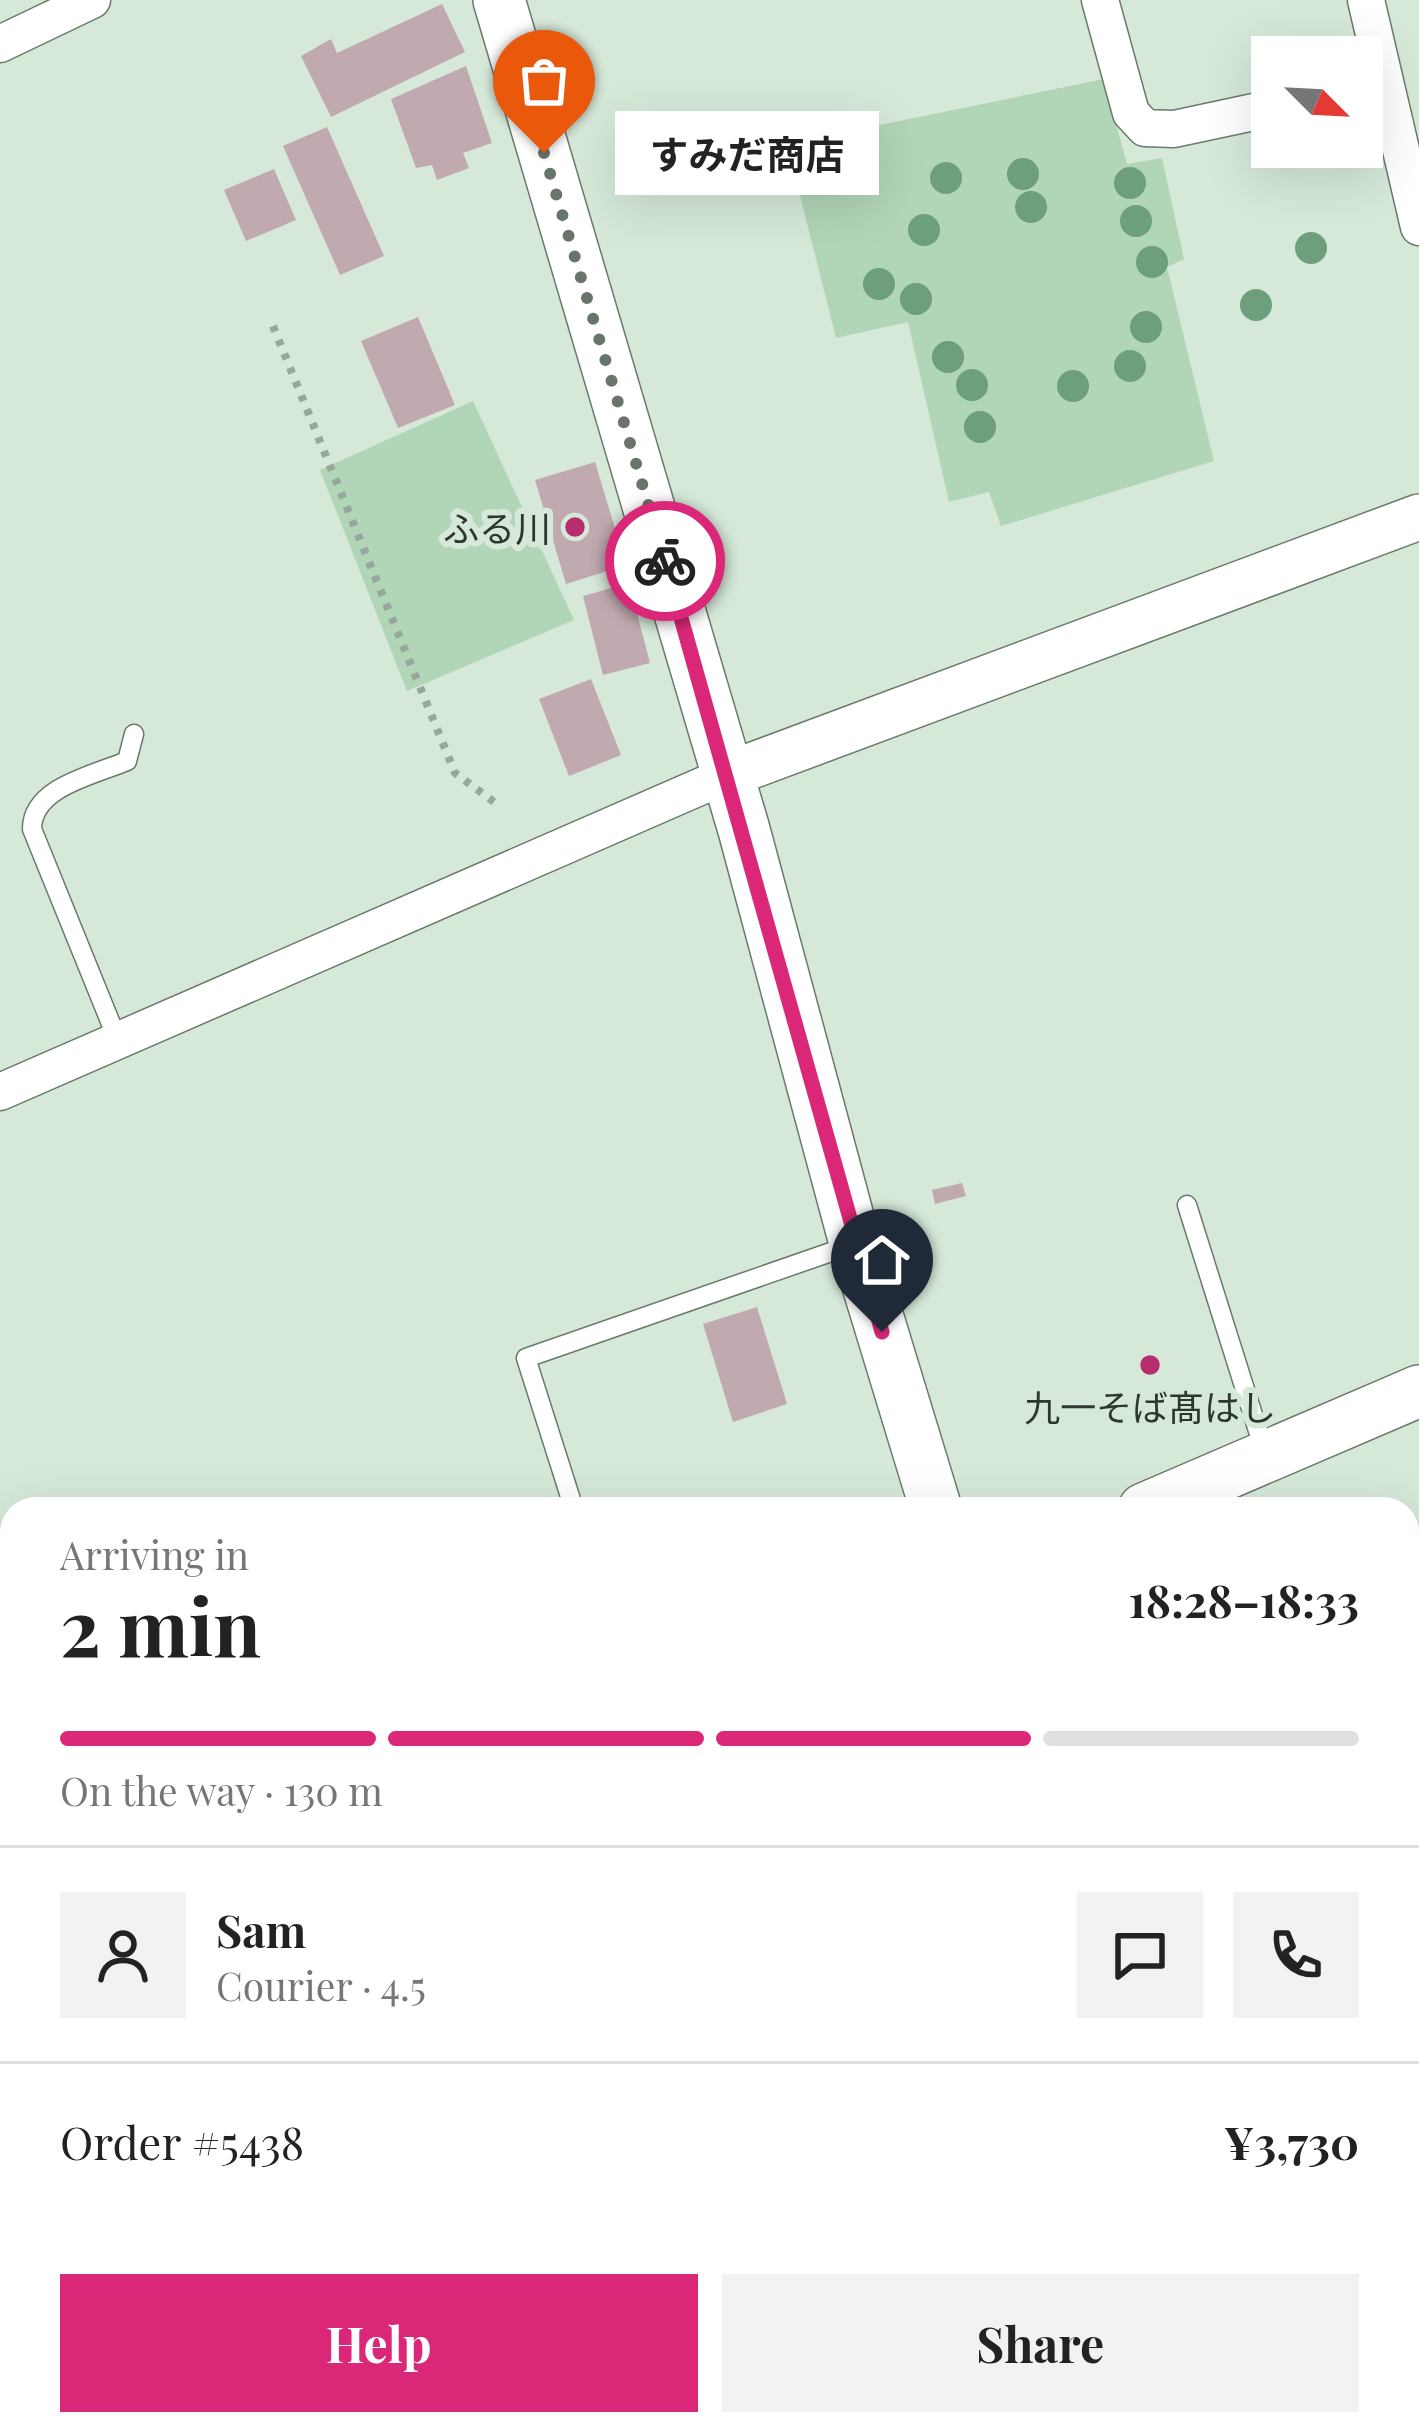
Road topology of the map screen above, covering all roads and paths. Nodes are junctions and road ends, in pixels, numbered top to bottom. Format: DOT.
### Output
graph roads {
  1 [pos="92,0"];
  2 [pos="499,0"];
  3 [pos="1100,0"];
  4 [pos="1366,0"];
  5 [pos="1369,36"];
  6 [pos="0,44"];
  7 [pos="1251,112"];
  8 [pos="1383,117"];
  9 [pos="1419,227"];
  10 [pos="273,326"];
  11 [pos="1419,517"];
  12 [pos="134,734"];
  13 [pos="728,775"];
  14 [pos="494,802"];
  15 [pos="118,1041"];
  16 [pos="0,1092"];
  17 [pos="1187,1205"];
  18 [pos="855,1243"];
  19 [pos="1419,1390"];
  20 [pos="1267,1458"];
  21 [pos="570,1497"];
  22 [pos="932,1497"];
  23 [pos="1173,1497"];
  1 -- 6 [label="street"];
  2 -- 13 [label="main road"];
  3 -- 7 [label="street"];
  4 -- 5 [label="street"];
  8 -- 9 [label="street"];
  10 -- 14 [label="path"];
  11 -- 13 [label="street"];
  12 -- 15 [label="lane"];
  13 -- 15 [label="street"];
  13 -- 18 [label="main road"];
  15 -- 16 [label="street"];
  17 -- 20 [label="lane"];
  18 -- 21 [label="lane"];
  18 -- 22 [label="main road"];
  19 -- 20 [label="main road"];
  20 -- 23 [label="main road"];
}
